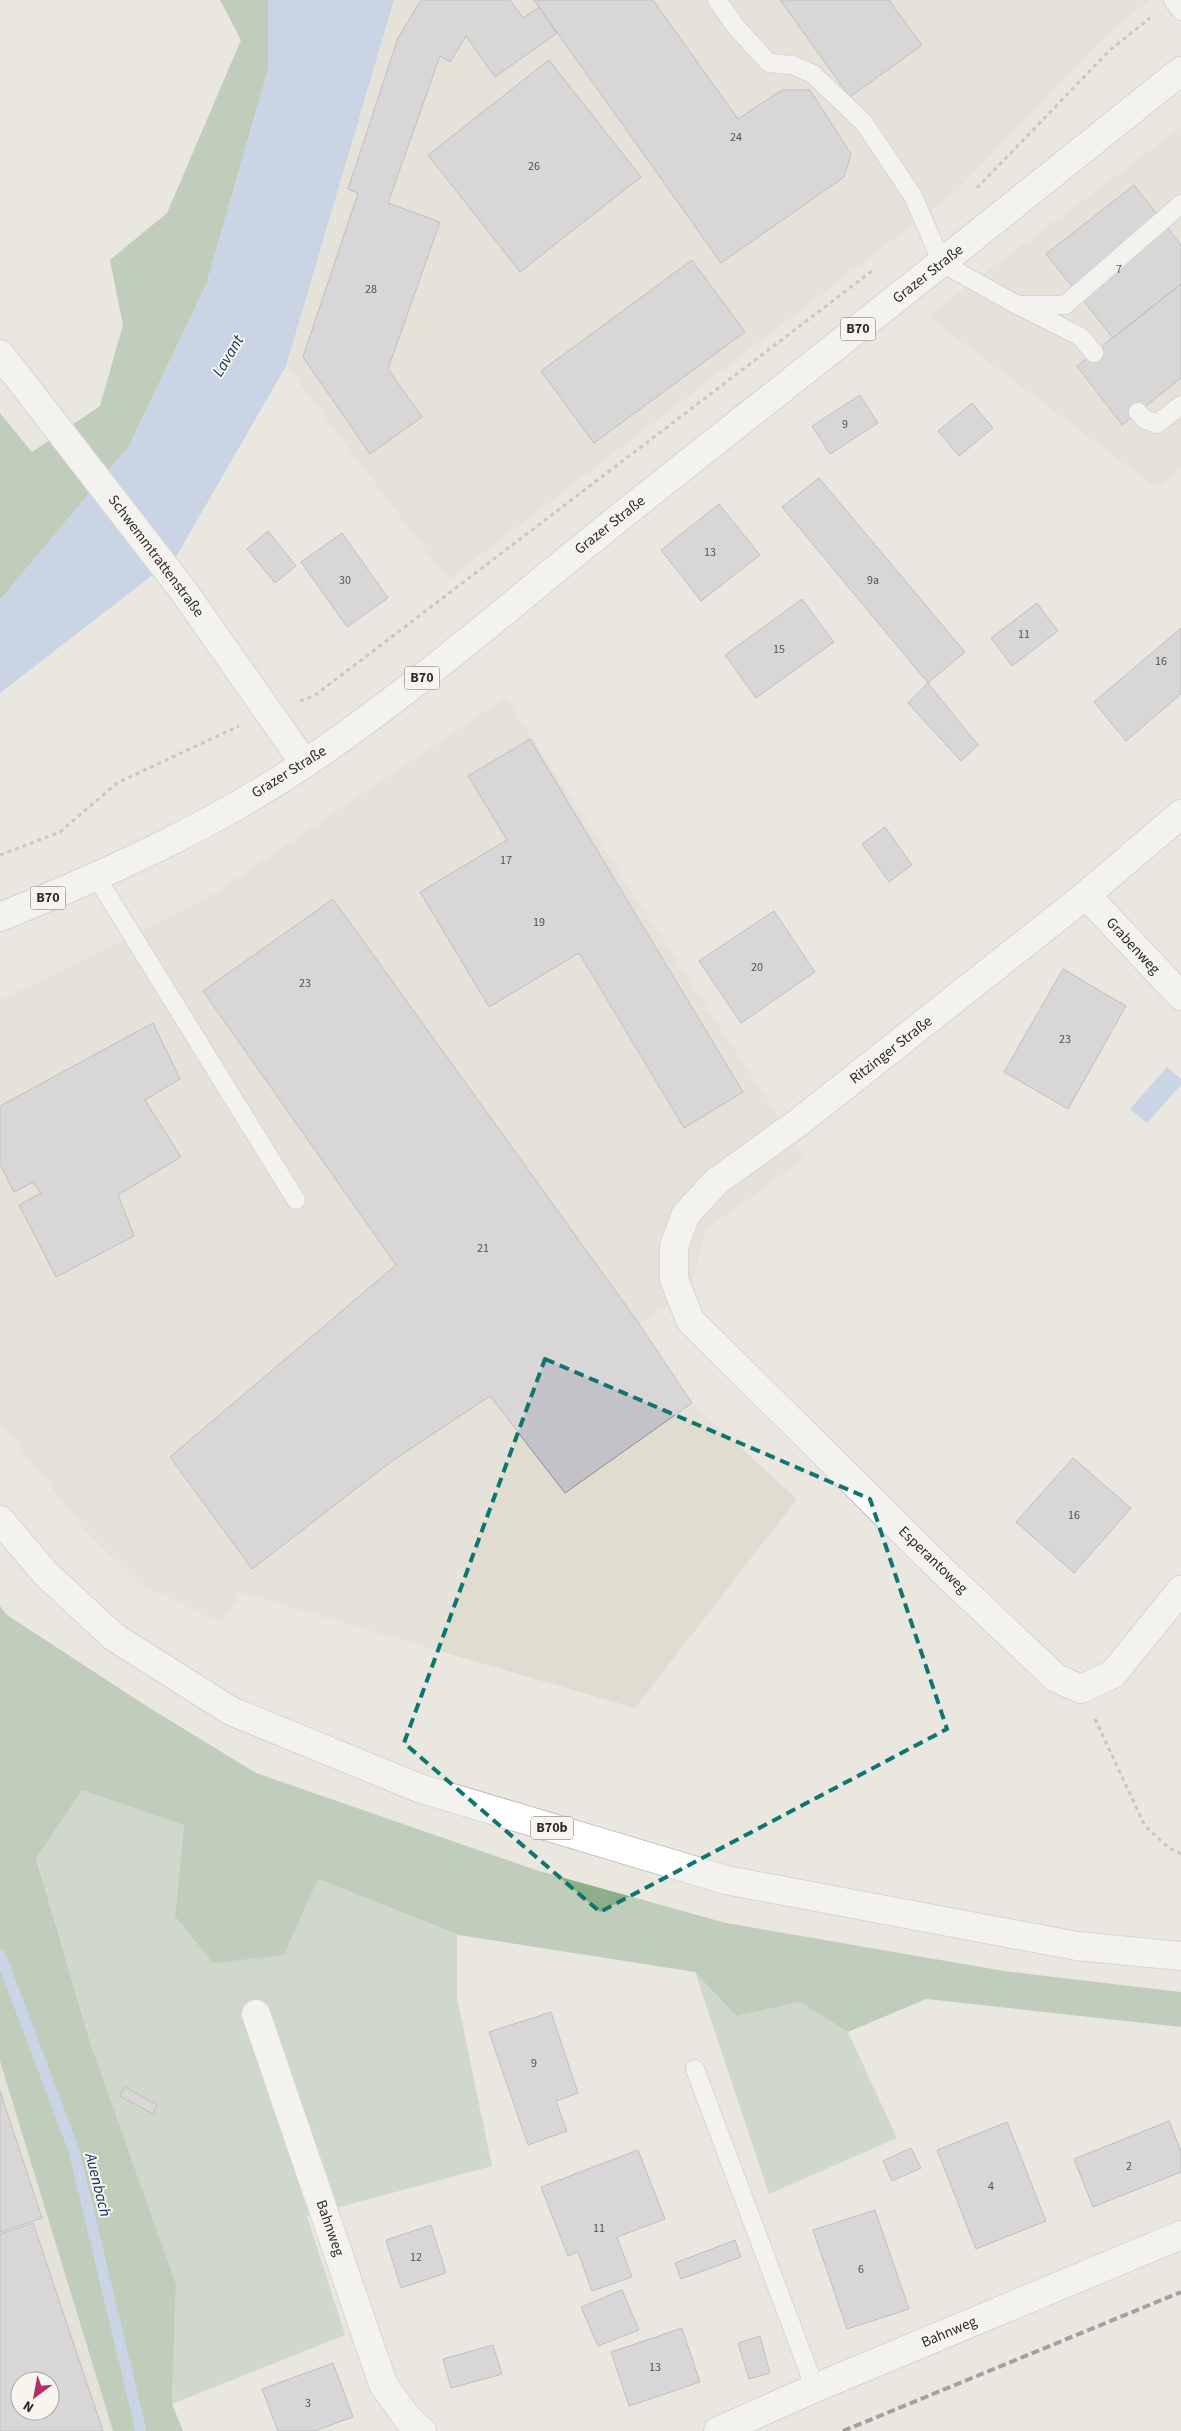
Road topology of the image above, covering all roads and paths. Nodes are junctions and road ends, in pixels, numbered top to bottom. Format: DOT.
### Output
graph roads {
  1 [pos="717,0"];
  2 [pos="1173,0"];
  3 [pos="1181,11"];
  4 [pos="1152,16"];
  5 [pos="1181,70"];
  6 [pos="974,191"];
  7 [pos="1181,204"];
  8 [pos="942,263"];
  9 [pos="880,265"];
  10 [pos="1017,305"];
  11 [pos="1094,353"];
  12 [pos="0,354"];
  13 [pos="1181,405"];
  14 [pos="1138,412"];
  15 [pos="268,713"];
  16 [pos="305,764"];
  17 [pos="1181,814"];
  18 [pos="0,855"];
  19 [pos="97,878"];
  20 [pos="1086,895"];
  21 [pos="0,917"];
  22 [pos="1181,996"];
  23 [pos="296,1200"];
  24 [pos="690,1320"];
  25 [pos="0,1520"];
  26 [pos="1181,1590"];
  27 [pos="1081,1689"];
  28 [pos="1181,1854"];
  29 [pos="1181,1956"];
  30 [pos="256,2014"];
  31 [pos="696,2069"];
  32 [pos="1181,2236"];
  33 [pos="815,2388"];
  34 [pos="422,2431"];
  35 [pos="718,2431"];
  1 -- 8 [label="lane"];
  2 -- 3 [label="lane"];
  4 -- 6 [label="path"];
  5 -- 8 [label="street, Grazer Straße / B70"];
  7 -- 10 [label="lane"];
  8 -- 10 [label="lane"];
  8 -- 16 [label="street, Grazer Straße / B70"];
  9 -- 15 [label="path"];
  10 -- 11 [label="lane"];
  12 -- 15 [label="street, Schwemmtrattenstraße"];
  13 -- 14 [label="lane"];
  15 -- 16 [label="street, Schwemmtrattenstraße"];
  15 -- 18 [label="path"];
  16 -- 19 [label="street, Grazer Straße / B70"];
  17 -- 20 [label="street, Ritzinger Straße"];
  19 -- 21 [label="street, Grazer Straße / B70"];
  19 -- 23 [label="lane"];
  20 -- 22 [label="street, Grabenweg"];
  20 -- 24 [label="street, Ritzinger Straße"];
  24 -- 27 [label="street, Esperantoweg"];
  25 -- 29 [label="street, B70b"];
  26 -- 27 [label="street"];
  27 -- 28 [label="path"];
  30 -- 34 [label="street, Bahnweg"];
  31 -- 33 [label="lane"];
  32 -- 33 [label="street, Bahnweg"];
  33 -- 35 [label="street, Bahnweg"];
}
